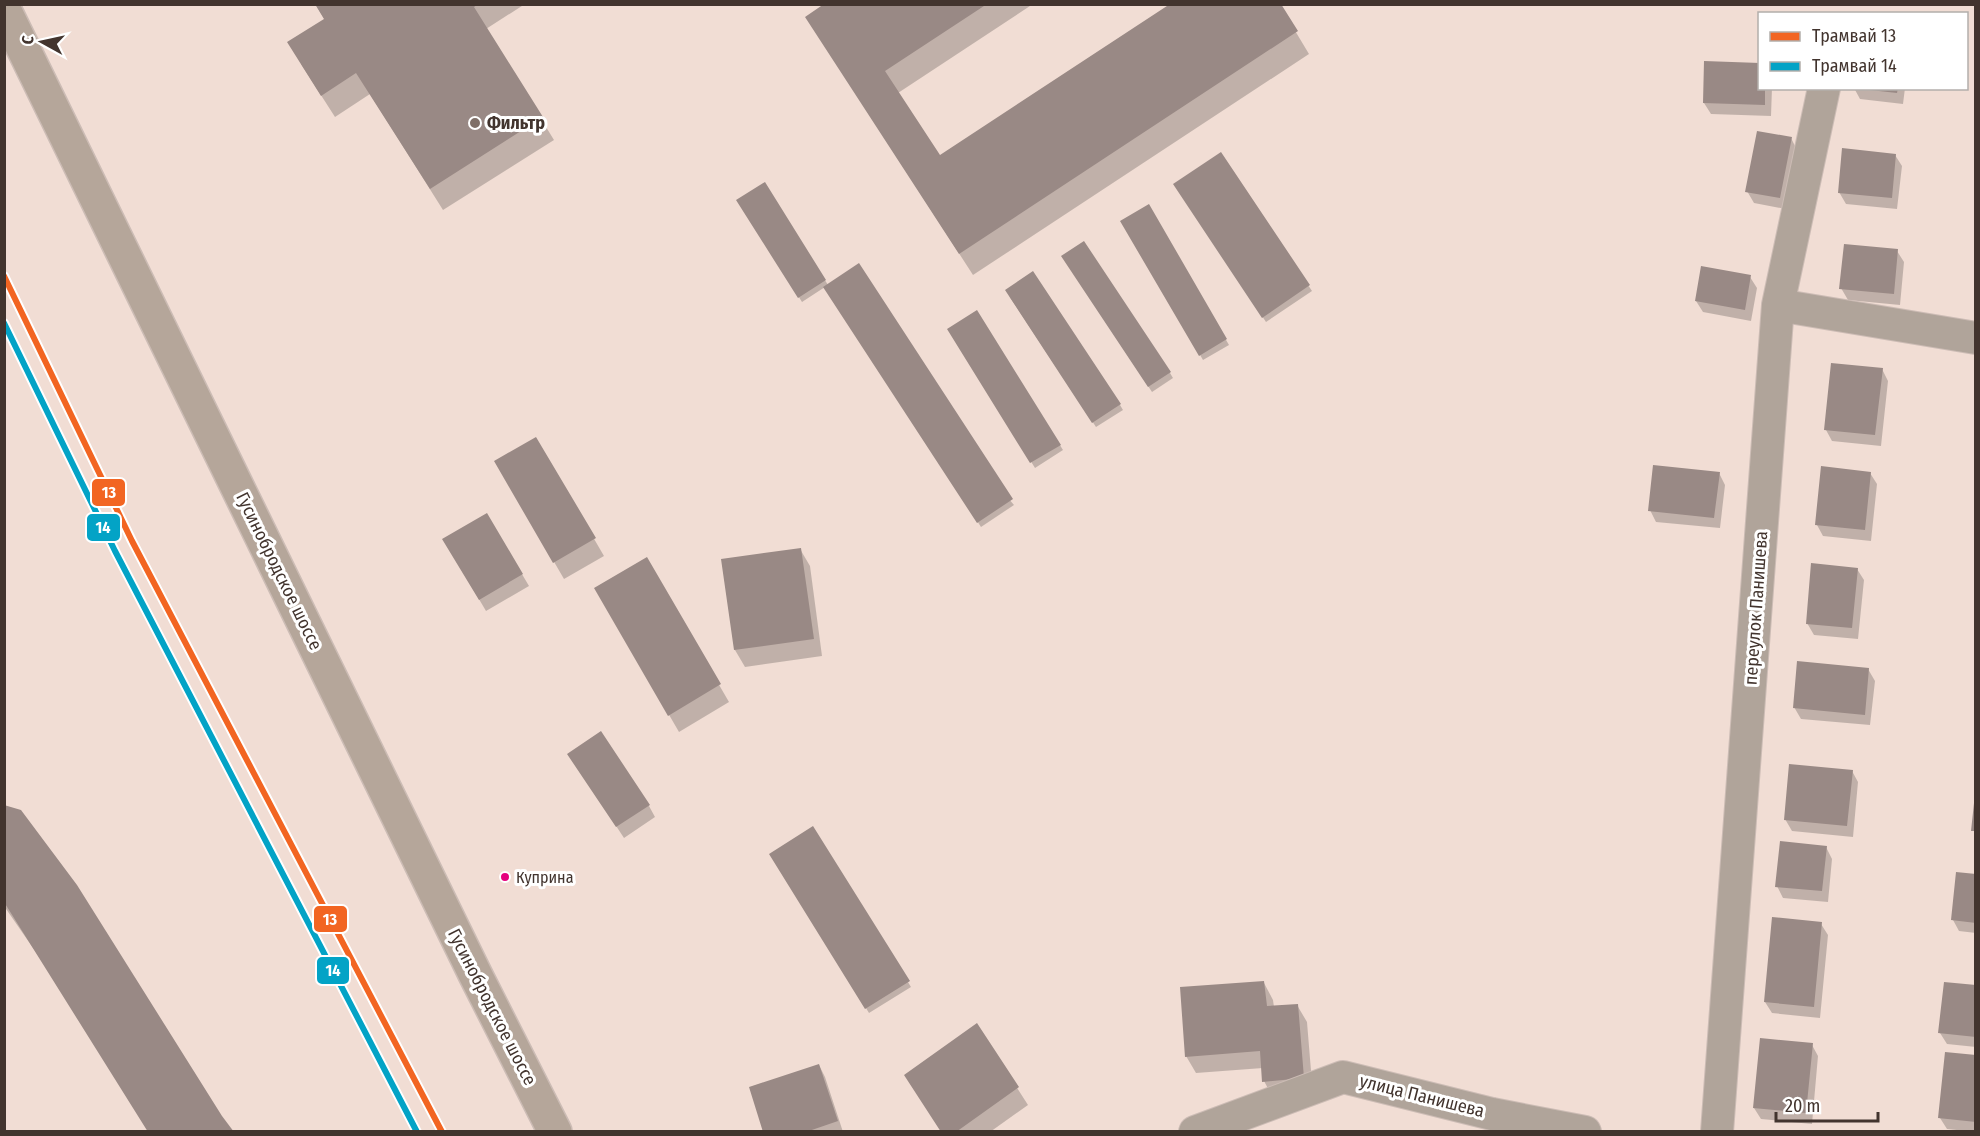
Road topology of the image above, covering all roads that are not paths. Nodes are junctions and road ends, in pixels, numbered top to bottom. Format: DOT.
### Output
graph roads {
  1 [pos="4,9"];
  2 [pos="1824,90"];
  3 [pos="1778,305"];
  4 [pos="1976,338"];
  5 [pos="555,1131"];
  6 [pos="1195,1131"];
  7 [pos="1585,1131"];
  8 [pos="1717,1131"];
  1 -- 5 [label="main road, Гусинобродское шоссе"];
  2 -- 3 [label="street, переулок Панишева"];
  3 -- 4 [label="street"];
  3 -- 8 [label="street, переулок Панишева"];
  6 -- 7 [label="street, улица Панишева"];
}
